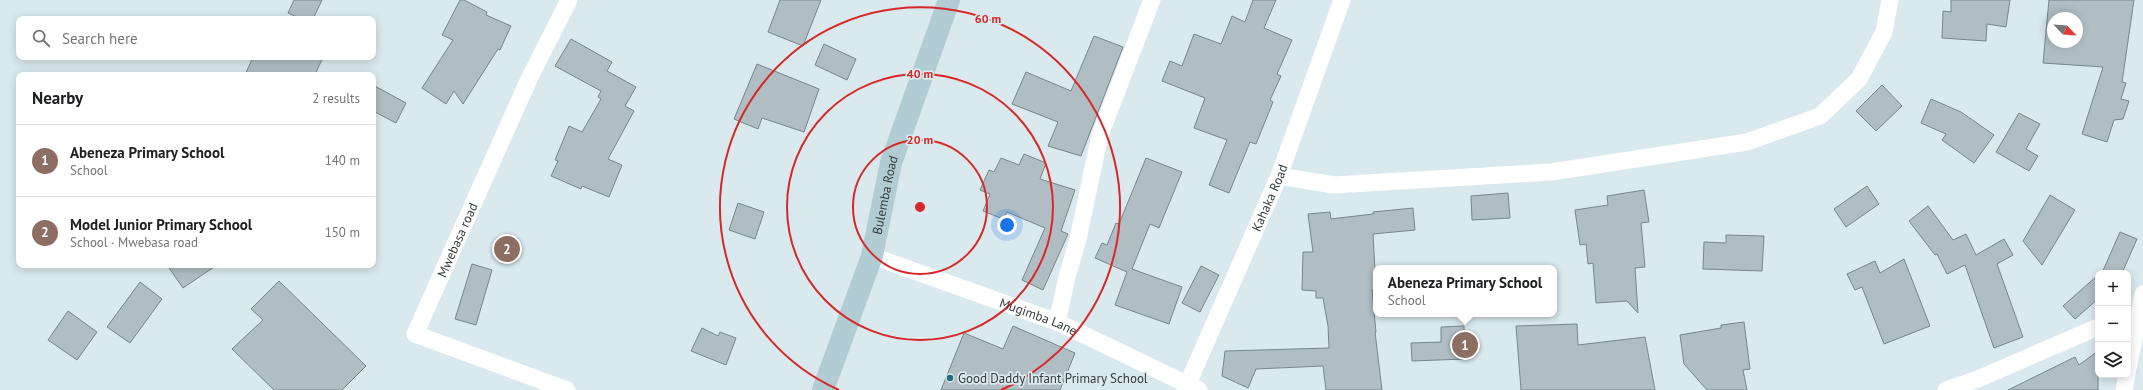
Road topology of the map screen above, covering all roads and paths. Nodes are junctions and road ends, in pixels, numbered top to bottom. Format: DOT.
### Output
graph roads {
  1 [pos="569,0"];
  2 [pos="949,0"];
  3 [pos="1152,0"];
  4 [pos="1342,0"];
  5 [pos="1890,0"];
  6 [pos="1279,176"];
  7 [pos="872,256"];
  8 [pos="2137,306"];
  9 [pos="1057,322"];
  10 [pos="2095,328"];
  11 [pos="2131,348"];
  12 [pos="2126,378"];
  13 [pos="1190,388"];
  14 [pos="567,390"];
  15 [pos="823,390"];
  16 [pos="1946,390"];
  17 [pos="2124,390"];
  1 -- 14 [label="street, Mwebasa road"];
  2 -- 7 [label="main road, Bulemba Road"];
  3 -- 9 [label="street"];
  4 -- 6 [label="street, Kahaka Road"];
  5 -- 6 [label="street"];
  6 -- 13 [label="street, Kahaka Road"];
  7 -- 9 [label="street, Mugimba Lane"];
  7 -- 15 [label="main road, Bulemba Road"];
  8 -- 11 [label="street"];
  9 -- 13 [label="street, Mugimba Lane"];
  10 -- 16 [label="street"];
  12 -- 17 [label="street"];
}
